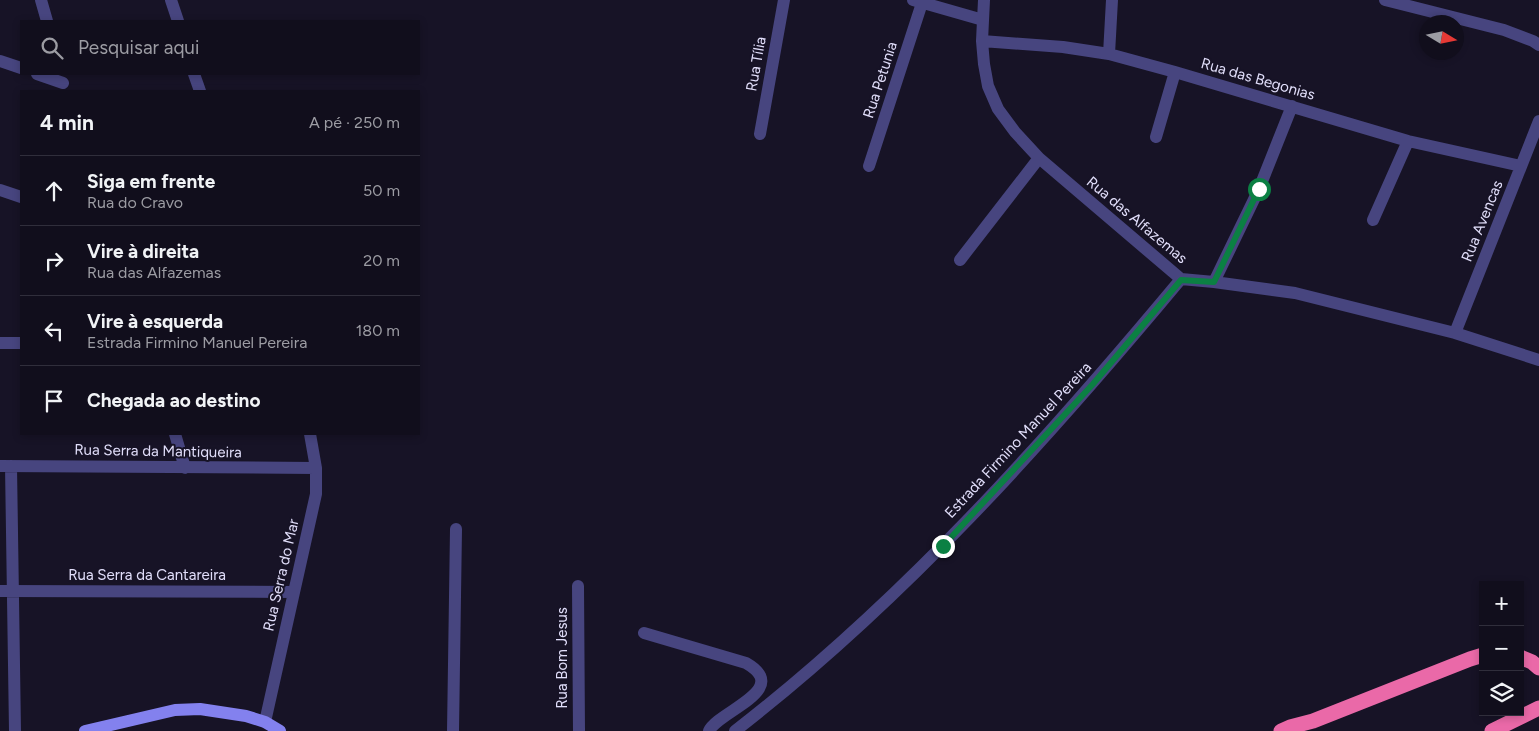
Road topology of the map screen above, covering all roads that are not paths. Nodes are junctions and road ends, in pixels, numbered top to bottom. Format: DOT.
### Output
graph roads {
  1 [pos="41,0"];
  2 [pos="171,0"];
  3 [pos="784,0"];
  4 [pos="984,0"];
  5 [pos="1112,0"];
  6 [pos="1385,0"];
  7 [pos="917,1"];
  8 [pos="46,20"];
  9 [pos="178,20"];
  10 [pos="984,20"];
  11 [pos="982,41"];
  12 [pos="1539,45"];
  13 [pos="1109,54"];
  14 [pos="0,61"];
  15 [pos="20,68"];
  16 [pos="1175,72"];
  17 [pos="40,75"];
  18 [pos="194,75"];
  19 [pos="63,83"];
  20 [pos="200,90"];
  21 [pos="1292,106"];
  22 [pos="1539,121"];
  23 [pos="760,134"];
  24 [pos="1156,138"];
  25 [pos="1408,140"];
  26 [pos="1039,158"];
  27 [pos="870,166"];
  28 [pos="1521,166"];
  29 [pos="0,190"];
  30 [pos="20,197"];
  31 [pos="1373,220"];
  32 [pos="960,260"];
  33 [pos="1181,280"];
  34 [pos="1214,282"];
  35 [pos="1455,333"];
  36 [pos="0,343"];
  37 [pos="20,343"];
  38 [pos="1539,360"];
  39 [pos="175,435"];
  40 [pos="310,435"];
  41 [pos="5,466"];
  42 [pos="185,468"];
  43 [pos="316,468"];
  44 [pos="456,529"];
  45 [pos="578,586"];
  46 [pos="6,591"];
  47 [pos="294,592"];
  48 [pos="644,633"];
  49 [pos="1479,656"];
  50 [pos="1524,659"];
  51 [pos="1539,668"];
  52 [pos="1539,708"];
  53 [pos="1313,721"];
  54 [pos="265,722"];
  55 [pos="15,731"];
  56 [pos="85,731"];
  57 [pos="280,731"];
  58 [pos="454,731"];
  59 [pos="579,731"];
  60 [pos="708,731"];
  61 [pos="734,731"];
  62 [pos="1281,731"];
  63 [pos="1300,731"];
  64 [pos="1492,731"];
  1 -- 8 [label="street"];
  2 -- 9 [label="street"];
  3 -- 23 [label="street, Rua Tília"];
  4 -- 10 [label="street, Rua das Alfazemas"];
  5 -- 13 [label="street"];
  6 -- 12 [label="street"];
  7 -- 10 [label="street"];
  7 -- 27 [label="street, Rua Petunia"];
  10 -- 11 [label="street, Rua das Alfazemas"];
  11 -- 13 [label="street, Rua das Begonias"];
  11 -- 26 [label="street, Rua das Alfazemas"];
  13 -- 16 [label="street, Rua das Begonias"];
  14 -- 15 [label="street"];
  16 -- 21 [label="street, Rua das Begonias"];
  16 -- 24 [label="street"];
  17 -- 19 [label="street"];
  18 -- 20 [label="street"];
  21 -- 25 [label="street, Rua das Begonias"];
  21 -- 34 [label="street"];
  22 -- 28 [label="street, Rua Avencas"];
  25 -- 28 [label="street, Rua das Begonias"];
  25 -- 31 [label="street"];
  26 -- 32 [label="street"];
  26 -- 33 [label="street, Rua das Alfazemas"];
  28 -- 35 [label="street, Rua Avencas"];
  29 -- 30 [label="street"];
  33 -- 34 [label="street, Rua das Alfazemas"];
  33 -- 61 [label="street, Estrada Firmino Manuel Pereira"];
  34 -- 35 [label="street, Rua das Alfazemas"];
  35 -- 38 [label="street, Rua das Alfazemas"];
  36 -- 37 [label="street"];
  39 -- 42 [label="street"];
  40 -- 43 [label="street, Rua Serra do Mar"];
  41 -- 42 [label="street, Rua Serra da Mantiqueira"];
  41 -- 46 [label="street"];
  42 -- 43 [label="street, Rua Serra da Mantiqueira"];
  43 -- 47 [label="street, Rua Serra do Mar"];
  44 -- 58 [label="street"];
  45 -- 59 [label="street, Rua Bom Jesus"];
  46 -- 47 [label="street, Rua Serra da Cantareira"];
  46 -- 55 [label="street"];
  47 -- 54 [label="street, Rua Serra do Mar"];
  48 -- 60 [label="street"];
  49 -- 53 [label="highway"];
  50 -- 51 [label="highway"];
  52 -- 64 [label="highway"];
  53 -- 62 [label="highway"];
  53 -- 63 [label="highway"];
  54 -- 56 [label="street"];
  54 -- 57 [label="street"];
}
